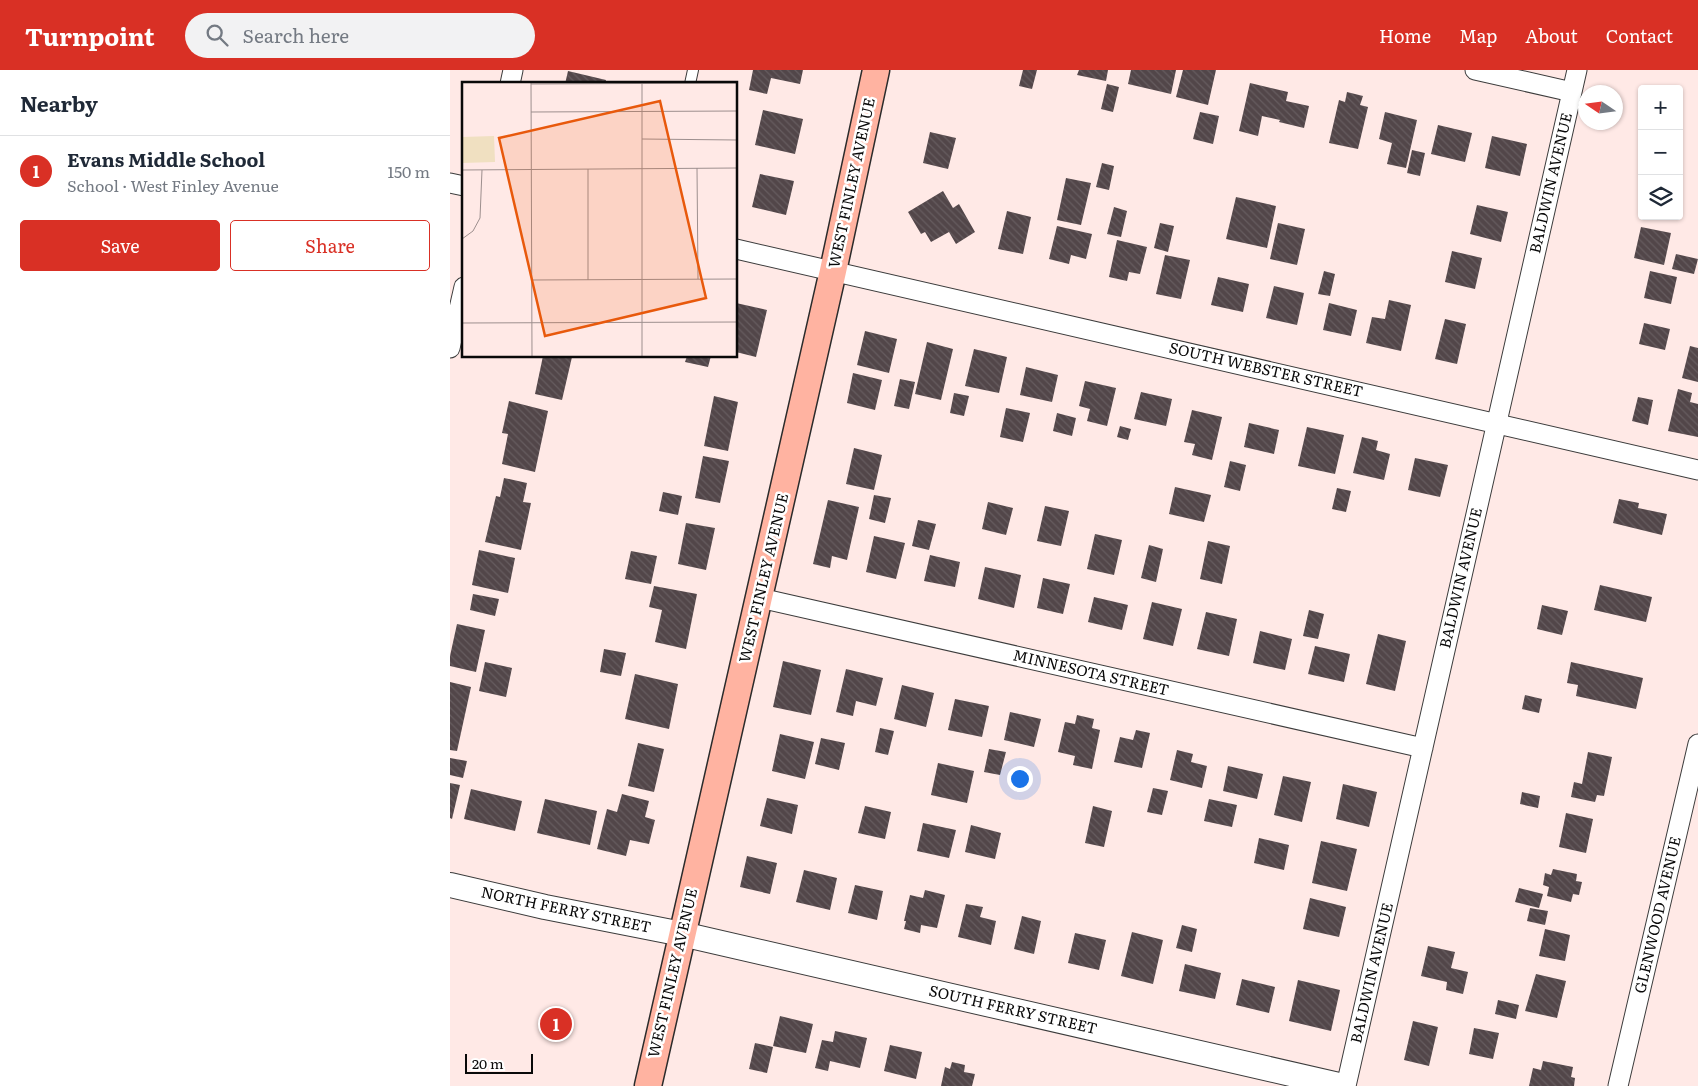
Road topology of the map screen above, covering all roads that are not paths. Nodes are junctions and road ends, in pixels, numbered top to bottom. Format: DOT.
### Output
graph roads {
  1 [pos="876,70"];
  2 [pos="1475,70"];
  3 [pos="1577,70"];
  4 [pos="1572,92"];
  5 [pos="738,249"];
  6 [pos="833,271"];
  7 [pos="462,296"];
  8 [pos="450,348"];
  9 [pos="1496,423"];
  10 [pos="1698,470"];
  11 [pos="760,598"];
  12 [pos="1698,744"];
  13 [pos="1423,748"];
  14 [pos="450,885"];
  15 [pos="682,934"];
  16 [pos="648,1086"];
  17 [pos="1345,1086"];
  18 [pos="1618,1086"];
  1 -- 6 [label="main road, WEST FINLEY AVENUE"];
  2 -- 4 [label="street"];
  3 -- 4 [label="street, BALDWIN AVENUE"];
  4 -- 9 [label="street, BALDWIN AVENUE"];
  5 -- 6 [label="street, SOUTH WEBSTER STREET"];
  6 -- 9 [label="street, SOUTH WEBSTER STREET"];
  6 -- 11 [label="main road, WEST FINLEY AVENUE"];
  7 -- 8 [label="street"];
  9 -- 10 [label="street, SOUTH WEBSTER STREET"];
  9 -- 13 [label="street, BALDWIN AVENUE"];
  11 -- 13 [label="street, MINNESOTA STREET"];
  11 -- 15 [label="main road, WEST FINLEY AVENUE"];
  12 -- 18 [label="street, GLENWOOD AVENUE"];
  13 -- 17 [label="street, BALDWIN AVENUE"];
  14 -- 15 [label="street, NORTH FERRY STREET"];
  15 -- 16 [label="main road, WEST FINLEY AVENUE"];
  15 -- 17 [label="street, SOUTH FERRY STREET"];
}
